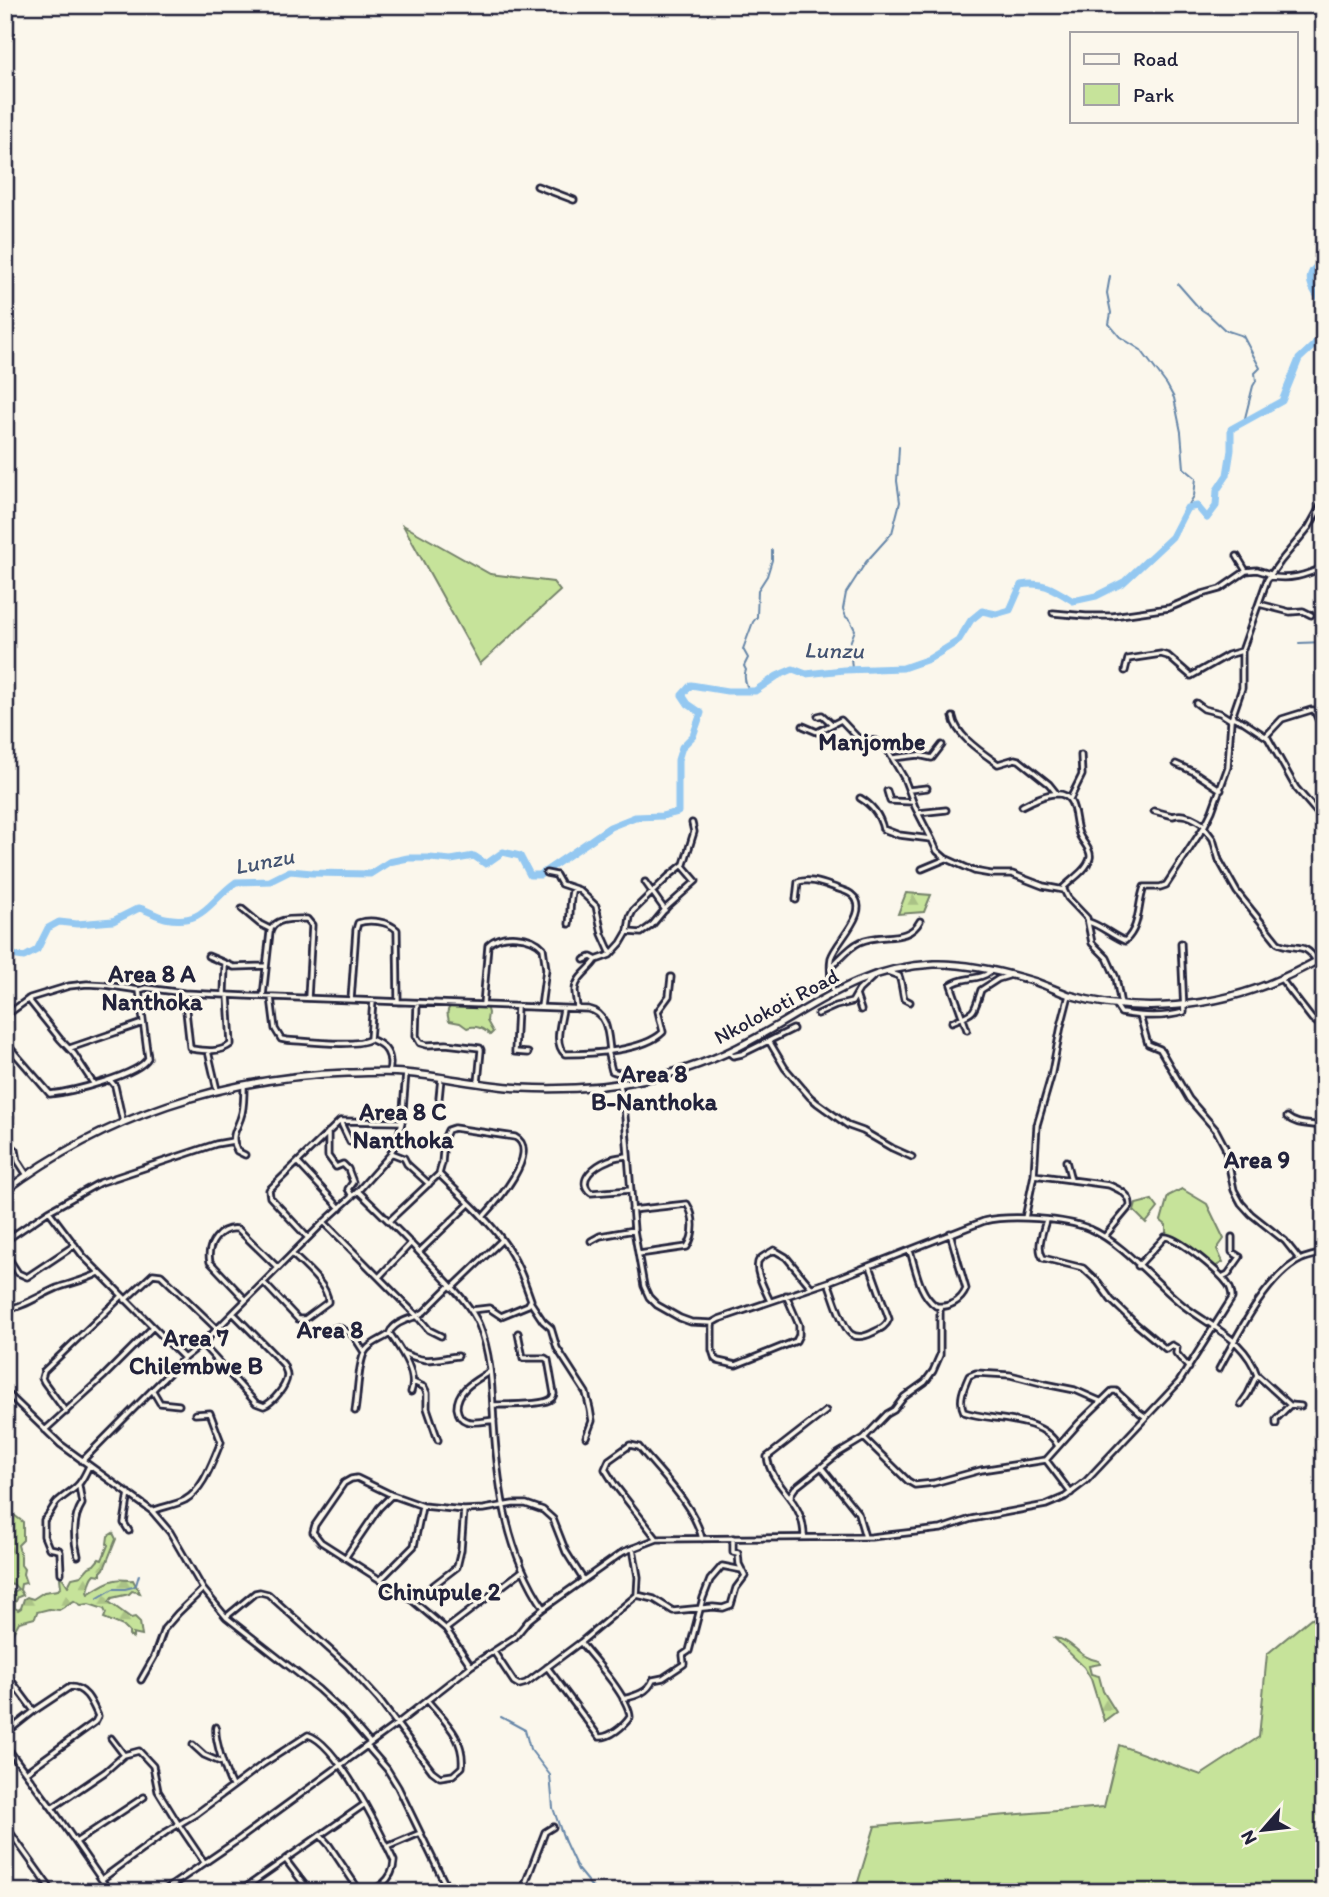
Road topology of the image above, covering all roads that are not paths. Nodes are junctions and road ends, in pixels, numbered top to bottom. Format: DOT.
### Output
graph roads {
  1 [pos="537,186"];
  2 [pos="574,200"];
  3 [pos="1324,500"];
  4 [pos="1237,556"];
  5 [pos="1324,567"];
  6 [pos="1246,571"];
  7 [pos="1270,575"];
  8 [pos="1259,604"];
  9 [pos="1054,613"];
  10 [pos="1311,615"];
  11 [pos="1242,651"];
  12 [pos="1125,671"];
  13 [pos="1196,703"];
  14 [pos="818,716"];
  15 [pos="953,717"];
  16 [pos="1231,718"];
  17 [pos="832,724"];
  18 [pos="1324,724"];
  19 [pos="803,726"];
  20 [pos="1266,736"];
  21 [pos="942,745"];
  22 [pos="1081,755"];
  23 [pos="893,758"];
  24 [pos="1176,764"];
  25 [pos="927,788"];
  26 [pos="909,790"];
  27 [pos="1221,790"];
  28 [pos="887,791"];
  29 [pos="1057,794"];
  30 [pos="860,798"];
  31 [pos="1070,799"];
  32 [pos="913,802"];
  33 [pos="1022,806"];
  34 [pos="946,810"];
  35 [pos="1154,811"];
  36 [pos="918,813"];
  37 [pos="1321,817"];
  38 [pos="692,823"];
  39 [pos="1204,826"];
  40 [pos="931,839"];
  41 [pos="946,859"];
  42 [pos="682,865"];
  43 [pos="922,869"];
  44 [pos="547,873"];
  45 [pos="645,882"];
  46 [pos="573,888"];
  47 [pos="1064,890"];
  48 [pos="652,892"];
  49 [pos="796,900"];
  50 [pos="242,909"];
  51 [pos="665,909"];
  52 [pos="920,921"];
  53 [pos="1089,922"];
  54 [pos="569,924"];
  55 [pos="270,929"];
  56 [pos="628,932"];
  57 [pos="1181,943"];
  58 [pos="611,954"];
  59 [pos="208,956"];
  60 [pos="1324,957"];
  61 [pos="584,960"];
  62 [pos="596,960"];
  63 [pos="1316,961"];
  64 [pos="225,964"];
  65 [pos="266,966"];
  66 [pos="831,967"];
  67 [pos="992,970"];
  68 [pos="887,971"];
  69 [pos="877,974"];
  70 [pos="1011,975"];
  71 [pos="671,977"];
  72 [pos="1281,979"];
  73 [pos="139,990"];
  74 [pos="833,992"];
  75 [pos="184,993"];
  76 [pos="226,994"];
  77 [pos="856,995"];
  78 [pos="1069,995"];
  79 [pos="263,996"];
  80 [pos="271,996"];
  81 [pos="308,998"];
  82 [pos="28,999"];
  83 [pos="351,1000"];
  84 [pos="373,1001"];
  85 [pos="398,1002"];
  86 [pos="910,1002"];
  87 [pos="417,1003"];
  88 [pos="1118,1004"];
  89 [pos="1185,1004"];
  90 [pos="484,1005"];
  91 [pos="517,1007"];
  92 [pos="541,1007"];
  93 [pos="563,1009"];
  94 [pos="577,1009"];
  95 [pos="861,1010"];
  96 [pos="6,1014"];
  97 [pos="818,1014"];
  98 [pos="1140,1016"];
  99 [pos="963,1017"];
  100 [pos="952,1022"];
  101 [pos="143,1023"];
  102 [pos="1324,1028"];
  103 [pos="793,1029"];
  104 [pos="967,1030"];
  105 [pos="370,1039"];
  106 [pos="769,1041"];
  107 [pos="5,1042"];
  108 [pos="70,1048"];
  109 [pos="208,1051"];
  110 [pos="609,1051"];
  111 [pos="728,1052"];
  112 [pos="528,1053"];
  113 [pos="389,1072"];
  114 [pos="406,1073"];
  115 [pos="441,1078"];
  116 [pos="648,1079"];
  117 [pos="110,1080"];
  118 [pos="478,1083"];
  119 [pos="93,1084"];
  120 [pos="620,1084"];
  121 [pos="244,1085"];
  122 [pos="217,1090"];
  123 [pos="439,1098"];
  124 [pos="5,1110"];
  125 [pos="1287,1117"];
  126 [pos="340,1121"];
  127 [pos="123,1122"];
  128 [pos="402,1122"];
  129 [pos="5,1125"];
  130 [pos="1324,1127"];
  131 [pos="328,1132"];
  132 [pos="5,1141"];
  133 [pos="233,1141"];
  134 [pos="349,1142"];
  135 [pos="391,1153"];
  136 [pos="245,1154"];
  137 [pos="628,1156"];
  138 [pos="912,1157"];
  139 [pos="1066,1161"];
  140 [pos="298,1163"];
  141 [pos="439,1174"];
  142 [pos="27,1175"];
  143 [pos="1034,1175"];
  144 [pos="1071,1180"];
  145 [pos="429,1184"];
  146 [pos="631,1190"];
  147 [pos="5,1191"];
  148 [pos="358,1191"];
  149 [pos="352,1196"];
  150 [pos="469,1204"];
  151 [pos="340,1208"];
  152 [pos="632,1210"];
  153 [pos="50,1211"];
  154 [pos="483,1217"];
  155 [pos="1025,1218"];
  156 [pos="1046,1220"];
  157 [pos="389,1221"];
  158 [pos="324,1223"];
  159 [pos="634,1230"];
  160 [pos="950,1234"];
  161 [pos="1105,1236"];
  162 [pos="1232,1237"];
  163 [pos="308,1238"];
  164 [pos="502,1240"];
  165 [pos="5,1241"];
  166 [pos="591,1241"];
  167 [pos="411,1243"];
  168 [pos="75,1245"];
  169 [pos="910,1251"];
  170 [pos="419,1252"];
  171 [pos="5,1253"];
  172 [pos="1324,1253"];
  173 [pos="292,1254"];
  174 [pos="639,1254"];
  175 [pos="1300,1260"];
  176 [pos="870,1266"];
  177 [pos="1138,1266"];
  178 [pos="278,1268"];
  179 [pos="99,1273"];
  180 [pos="379,1277"];
  181 [pos="1222,1278"];
  182 [pos="828,1282"];
  183 [pos="264,1283"];
  184 [pos="451,1287"];
  185 [pos="811,1287"];
  186 [pos="786,1295"];
  187 [pos="123,1298"];
  188 [pos="246,1300"];
  189 [pos="770,1301"];
  190 [pos="531,1303"];
  191 [pos="940,1307"];
  192 [pos="5,1310"];
  193 [pos="471,1310"];
  194 [pos="233,1313"];
  195 [pos="417,1316"];
  196 [pos="712,1323"];
  197 [pos="1213,1327"];
  198 [pos="152,1328"];
  199 [pos="216,1328"];
  200 [pos="325,1332"];
  201 [pos="518,1332"];
  202 [pos="390,1334"];
  203 [pos="441,1336"];
  204 [pos="1234,1341"];
  205 [pos="202,1344"];
  206 [pos="364,1352"];
  207 [pos="402,1352"];
  208 [pos="458,1356"];
  209 [pos="184,1358"];
  210 [pos="1189,1368"];
  211 [pos="1219,1369"];
  212 [pos="490,1371"];
  213 [pos="1257,1374"];
  214 [pos="412,1382"];
  215 [pos="5,1391"];
  216 [pos="153,1391"];
  217 [pos="411,1392"];
  218 [pos="1101,1401"];
  219 [pos="179,1405"];
  220 [pos="494,1405"];
  221 [pos="1241,1405"];
  222 [pos="1290,1405"];
  223 [pos="1301,1406"];
  224 [pos="826,1410"];
  225 [pos="355,1411"];
  226 [pos="66,1412"];
  227 [pos="195,1414"];
  228 [pos="1147,1417"];
  229 [pos="494,1420"];
  230 [pos="1276,1424"];
  231 [pos="45,1430"];
  232 [pos="586,1437"];
  233 [pos="864,1438"];
  234 [pos="438,1440"];
  235 [pos="1058,1446"];
  236 [pos="1046,1460"];
  237 [pos="82,1461"];
  238 [pos="89,1466"];
  239 [pos="822,1468"];
  240 [pos="79,1486"];
  241 [pos="129,1493"];
  242 [pos="1071,1493"];
  243 [pos="392,1495"];
  244 [pos="791,1497"];
  245 [pos="423,1506"];
  246 [pos="503,1507"];
  247 [pos="464,1510"];
  248 [pos="152,1511"];
  249 [pos="129,1531"];
  250 [pos="804,1537"];
  251 [pos="865,1537"];
  252 [pos="733,1538"];
  253 [pos="657,1539"];
  254 [pos="702,1539"];
  255 [pos="633,1548"];
  256 [pos="78,1556"];
  257 [pos="345,1558"];
  258 [pos="742,1570"];
  259 [pos="522,1571"];
  260 [pos="61,1573"];
  261 [pos="583,1579"];
  262 [pos="380,1580"];
  263 [pos="202,1589"];
  264 [pos="637,1595"];
  265 [pos="413,1601"];
  266 [pos="544,1608"];
  267 [pos="701,1608"];
  268 [pos="226,1617"];
  269 [pos="446,1629"];
  270 [pos="581,1643"];
  271 [pos="494,1652"];
  272 [pos="471,1666"];
  273 [pos="547,1667"];
  274 [pos="5,1672"];
  275 [pos="141,1680"];
  276 [pos="623,1699"];
  277 [pos="427,1700"];
  278 [pos="34,1711"];
  279 [pos="398,1723"];
  280 [pos="215,1727"];
  281 [pos="5,1734"];
  282 [pos="111,1738"];
  283 [pos="5,1745"];
  284 [pos="193,1745"];
  285 [pos="368,1745"];
  286 [pos="124,1755"];
  287 [pos="222,1763"];
  288 [pos="339,1765"];
  289 [pos="26,1772"];
  290 [pos="232,1786"];
  291 [pos="144,1797"];
  292 [pos="365,1804"];
  293 [pos="52,1808"];
  294 [pos="5,1825"];
  295 [pos="179,1825"];
  296 [pos="553,1827"];
  297 [pos="420,1833"];
  298 [pos="320,1835"];
  299 [pos="75,1842"];
  300 [pos="387,1847"];
  301 [pos="285,1859"];
  302 [pos="204,1862"];
  303 [pos="102,1879"];
  304 [pos="249,1885"];
  305 [pos="522,1891"];
  306 [pos="53,1892"];
  307 [pos="110,1892"];
  308 [pos="162,1892"];
  309 [pos="239,1892"];
  310 [pos="253,1892"];
  311 [pos="310,1892"];
  312 [pos="449,1892"];
  313 [pos="504,1892"];
  1 -- 2 [label="street"];
  3 -- 7 [label="street"];
  4 -- 6 [label="street"];
  5 -- 7 [label="street"];
  6 -- 7 [label="street"];
  6 -- 9 [label="street"];
  7 -- 8 [label="street"];
  8 -- 10 [label="street"];
  8 -- 11 [label="street"];
  11 -- 12 [label="street"];
  11 -- 16 [label="street"];
  13 -- 16 [label="street"];
  14 -- 17 [label="street"];
  15 -- 29 [label="street"];
  16 -- 20 [label="street"];
  16 -- 27 [label="street"];
  17 -- 19 [label="street"];
  17 -- 23 [label="street"];
  18 -- 20 [label="street"];
  20 -- 37 [label="street"];
  21 -- 23 [label="street"];
  22 -- 31 [label="street"];
  23 -- 26 [label="street"];
  24 -- 27 [label="street"];
  25 -- 26 [label="street"];
  26 -- 32 [label="street"];
  27 -- 39 [label="street"];
  28 -- 32 [label="street"];
  29 -- 31 [label="street"];
  29 -- 33 [label="street"];
  30 -- 40 [label="street"];
  31 -- 47 [label="street"];
  32 -- 36 [label="street"];
  34 -- 36 [label="street"];
  35 -- 39 [label="street"];
  36 -- 40 [label="street"];
  38 -- 42 [label="street"];
  39 -- 53 [label="street"];
  39 -- 63 [label="street"];
  40 -- 41 [label="street"];
  41 -- 43 [label="street"];
  41 -- 47 [label="street"];
  42 -- 48 [label="street"];
  42 -- 51 [label="street"];
  44 -- 46 [label="street"];
  45 -- 48 [label="street"];
  46 -- 54 [label="street"];
  46 -- 58 [label="street"];
  47 -- 53 [label="street"];
  48 -- 51 [label="street"];
  48 -- 56 [label="street"];
  49 -- 66 [label="street"];
  50 -- 55 [label="street"];
  51 -- 56 [label="street"];
  52 -- 66 [label="street"];
  53 -- 88 [label="street"];
  55 -- 65 [label="street"];
  55 -- 81 [label="street"];
  56 -- 58 [label="street"];
  57 -- 89 [label="street"];
  58 -- 62 [label="street"];
  59 -- 64 [label="street"];
  60 -- 63 [label="main road, Nkolokoti Road"];
  61 -- 62 [label="street"];
  62 -- 94 [label="street"];
  63 -- 72 [label="main road, Nkolokoti Road"];
  64 -- 65 [label="street"];
  64 -- 76 [label="street"];
  65 -- 79 [label="street"];
  66 -- 74 [label="street"];
  67 -- 68 [label="main road, Nkolokoti Road"];
  67 -- 70 [label="main road, Nkolokoti Road"];
  67 -- 99 [label="street"];
  68 -- 69 [label="main road, Nkolokoti Road"];
  68 -- 86 [label="street"];
  69 -- 74 [label="main road, Nkolokoti Road"];
  69 -- 77 [label="street"];
  70 -- 78 [label="main road, Nkolokoti Road"];
  70 -- 99 [label="street"];
  71 -- 110 [label="street"];
  72 -- 89 [label="main road, Nkolokoti Road"];
  72 -- 102 [label="street"];
  73 -- 75 [label="street"];
  73 -- 82 [label="street"];
  73 -- 101 [label="street"];
  74 -- 111 [label="main road, Nkolokoti Road"];
  75 -- 76 [label="street"];
  75 -- 109 [label="street"];
  76 -- 79 [label="street"];
  76 -- 109 [label="street"];
  77 -- 95 [label="street"];
  77 -- 97 [label="street"];
  78 -- 88 [label="main road, Nkolokoti Road"];
  78 -- 143 [label="street"];
  79 -- 80 [label="street"];
  80 -- 81 [label="street"];
  80 -- 105 [label="street"];
  81 -- 83 [label="street"];
  82 -- 96 [label="street"];
  82 -- 108 [label="street"];
  83 -- 84 [label="street"];
  83 -- 85 [label="street"];
  84 -- 85 [label="street"];
  84 -- 105 [label="street"];
  85 -- 87 [label="street"];
  87 -- 90 [label="street"];
  87 -- 118 [label="street"];
  88 -- 89 [label="main road, Nkolokoti Road"];
  88 -- 98 [label="street"];
  89 -- 98 [label="street"];
  90 -- 91 [label="street"];
  90 -- 92 [label="street"];
  91 -- 92 [label="street"];
  91 -- 112 [label="street"];
  92 -- 93 [label="street"];
  93 -- 94 [label="street"];
  93 -- 110 [label="street"];
  94 -- 110 [label="street"];
  98 -- 175 [label="street"];
  99 -- 100 [label="street"];
  99 -- 104 [label="street"];
  101 -- 108 [label="street"];
  101 -- 117 [label="street"];
  103 -- 106 [label="street"];
  105 -- 113 [label="street"];
  106 -- 111 [label="street"];
  106 -- 138 [label="street"];
  107 -- 119 [label="street"];
  108 -- 119 [label="street"];
  109 -- 122 [label="street"];
  110 -- 116 [label="street"];
  111 -- 116 [label="main road, Nkolokoti Road"];
  113 -- 114 [label="main road, Nkolokoti Road"];
  113 -- 121 [label="main road, Nkolokoti Road"];
  114 -- 115 [label="main road, Nkolokoti Road"];
  114 -- 128 [label="street"];
  115 -- 118 [label="main road, Nkolokoti Road"];
  115 -- 123 [label="street"];
  116 -- 120 [label="main road, Nkolokoti Road"];
  117 -- 119 [label="street"];
  117 -- 127 [label="street"];
  118 -- 120 [label="main road, Nkolokoti Road"];
  120 -- 137 [label="street"];
  121 -- 122 [label="main road, Nkolokoti Road"];
  121 -- 133 [label="street"];
  122 -- 127 [label="main road, Nkolokoti Road"];
  124 -- 129 [label="street"];
  125 -- 130 [label="street"];
  126 -- 128 [label="street"];
  126 -- 131 [label="street"];
  126 -- 134 [label="street"];
  127 -- 142 [label="main road, Nkolokoti Road"];
  128 -- 135 [label="street"];
  131 -- 140 [label="street"];
  131 -- 149 [label="street"];
  132 -- 142 [label="street"];
  133 -- 136 [label="street"];
  133 -- 153 [label="street"];
  135 -- 145 [label="street"];
  135 -- 148 [label="street"];
  137 -- 146 [label="street"];
  137 -- 146 [label="street"];
  139 -- 144 [label="street"];
  140 -- 151 [label="street"];
  140 -- 163 [label="street"];
  141 -- 145 [label="street"];
  141 -- 150 [label="street"];
  141 -- 154 [label="street"];
  142 -- 147 [label="main road, Nkolokoti Road"];
  143 -- 144 [label="street"];
  143 -- 155 [label="street"];
  144 -- 161 [label="street"];
  145 -- 157 [label="street"];
  146 -- 152 [label="street"];
  148 -- 149 [label="street"];
  148 -- 157 [label="street"];
  149 -- 151 [label="street"];
  150 -- 154 [label="street"];
  150 -- 170 [label="street"];
  151 -- 158 [label="street"];
  152 -- 159 [label="street"];
  152 -- 174 [label="street"];
  153 -- 165 [label="street"];
  153 -- 168 [label="street"];
  154 -- 164 [label="street"];
  155 -- 156 [label="street"];
  155 -- 160 [label="street"];
  156 -- 161 [label="street"];
  156 -- 210 [label="street"];
  157 -- 167 [label="street"];
  158 -- 163 [label="street"];
  158 -- 180 [label="street"];
  159 -- 166 [label="street"];
  159 -- 174 [label="street"];
  160 -- 169 [label="street"];
  160 -- 191 [label="street"];
  161 -- 177 [label="street"];
  162 -- 181 [label="street"];
  163 -- 173 [label="street"];
  164 -- 184 [label="street"];
  164 -- 190 [label="street"];
  167 -- 170 [label="street"];
  167 -- 180 [label="street"];
  168 -- 171 [label="street"];
  168 -- 179 [label="street"];
  169 -- 176 [label="street"];
  169 -- 191 [label="street"];
  170 -- 184 [label="street"];
  172 -- 175 [label="street"];
  173 -- 178 [label="street"];
  173 -- 183 [label="street"];
  174 -- 196 [label="street"];
  175 -- 204 [label="street"];
  176 -- 182 [label="street"];
  176 -- 182 [label="street"];
  177 -- 181 [label="street"];
  177 -- 197 [label="street"];
  178 -- 183 [label="street"];
  178 -- 188 [label="street"];
  179 -- 187 [label="street"];
  179 -- 192 [label="street"];
  180 -- 195 [label="street"];
  181 -- 197 [label="street"];
  182 -- 185 [label="street"];
  183 -- 188 [label="street"];
  184 -- 193 [label="street"];
  184 -- 195 [label="street"];
  185 -- 186 [label="street"];
  185 -- 189 [label="street"];
  186 -- 189 [label="street"];
  186 -- 196 [label="street"];
  187 -- 198 [label="street"];
  187 -- 199 [label="street"];
  187 -- 226 [label="street"];
  188 -- 194 [label="street"];
  189 -- 196 [label="street"];
  190 -- 193 [label="street"];
  190 -- 232 [label="street"];
  191 -- 233 [label="street"];
  193 -- 212 [label="street"];
  194 -- 199 [label="street"];
  194 -- 205 [label="street"];
  195 -- 202 [label="street"];
  195 -- 203 [label="street"];
  197 -- 204 [label="street"];
  197 -- 210 [label="street"];
  198 -- 209 [label="street"];
  198 -- 226 [label="street"];
  199 -- 205 [label="street"];
  200 -- 206 [label="street"];
  201 -- 220 [label="street"];
  202 -- 206 [label="street"];
  202 -- 207 [label="street"];
  204 -- 211 [label="street"];
  204 -- 213 [label="street"];
  205 -- 209 [label="street"];
  206 -- 225 [label="street"];
  207 -- 208 [label="street"];
  207 -- 214 [label="street"];
  209 -- 216 [label="street"];
  210 -- 228 [label="street"];
  212 -- 220 [label="street"];
  212 -- 229 [label="street"];
  213 -- 221 [label="street"];
  213 -- 222 [label="street"];
  214 -- 217 [label="street"];
  214 -- 234 [label="street"];
  215 -- 231 [label="street"];
  216 -- 219 [label="street"];
  216 -- 237 [label="street"];
  218 -- 228 [label="street"];
  218 -- 235 [label="street"];
  218 -- 235 [label="street"];
  220 -- 229 [label="street"];
  222 -- 223 [label="street"];
  222 -- 230 [label="street"];
  224 -- 244 [label="street"];
  226 -- 231 [label="street"];
  227 -- 248 [label="street"];
  228 -- 242 [label="street"];
  229 -- 246 [label="street"];
  231 -- 237 [label="street"];
  233 -- 236 [label="street"];
  233 -- 239 [label="street"];
  235 -- 236 [label="street"];
  236 -- 242 [label="street"];
  237 -- 238 [label="street"];
  238 -- 240 [label="street"];
  238 -- 241 [label="street"];
  239 -- 244 [label="street"];
  239 -- 251 [label="street"];
  240 -- 256 [label="street"];
  240 -- 260 [label="street"];
  241 -- 248 [label="street"];
  241 -- 249 [label="street"];
  242 -- 251 [label="street"];
  243 -- 245 [label="street"];
  243 -- 257 [label="street"];
  243 -- 257 [label="street"];
  244 -- 250 [label="street"];
  245 -- 247 [label="street"];
  245 -- 262 [label="street"];
  246 -- 247 [label="street"];
  246 -- 259 [label="street"];
  246 -- 261 [label="street"];
  247 -- 265 [label="street"];
  248 -- 263 [label="street"];
  250 -- 251 [label="street"];
  250 -- 252 [label="street"];
  252 -- 254 [label="street"];
  252 -- 258 [label="street"];
  253 -- 254 [label="street"];
  253 -- 254 [label="street"];
  253 -- 255 [label="street"];
  255 -- 261 [label="street"];
  255 -- 264 [label="street"];
  257 -- 262 [label="street"];
  258 -- 267 [label="street"];
  258 -- 267 [label="street"];
  259 -- 266 [label="street"];
  259 -- 269 [label="street"];
  261 -- 266 [label="street"];
  262 -- 265 [label="street"];
  263 -- 268 [label="street"];
  263 -- 275 [label="street"];
  264 -- 267 [label="street"];
  264 -- 270 [label="street"];
  265 -- 269 [label="street"];
  266 -- 271 [label="street"];
  267 -- 276 [label="street"];
  268 -- 279 [label="street"];
  268 -- 285 [label="street"];
  269 -- 272 [label="street"];
  270 -- 273 [label="street"];
  270 -- 276 [label="street"];
  271 -- 272 [label="street"];
  271 -- 273 [label="street"];
  272 -- 277 [label="street"];
  273 -- 276 [label="street"];
  274 -- 278 [label="street"];
  277 -- 279 [label="street"];
  277 -- 279 [label="street"];
  278 -- 281 [label="street"];
  278 -- 289 [label="street"];
  279 -- 285 [label="street"];
  280 -- 287 [label="street"];
  282 -- 286 [label="street"];
  283 -- 289 [label="street"];
  284 -- 287 [label="street"];
  285 -- 288 [label="street"];
  285 -- 297 [label="street"];
  286 -- 293 [label="street"];
  286 -- 295 [label="street"];
  287 -- 290 [label="street"];
  288 -- 290 [label="street"];
  288 -- 292 [label="street"];
  288 -- 302 [label="street"];
  289 -- 293 [label="street"];
  290 -- 295 [label="street"];
  291 -- 299 [label="street"];
  292 -- 298 [label="street"];
  292 -- 300 [label="street"];
  293 -- 299 [label="street"];
  294 -- 306 [label="street"];
  295 -- 302 [label="street"];
  295 -- 303 [label="street"];
  296 -- 305 [label="street"];
  297 -- 300 [label="street"];
  297 -- 312 [label="street"];
  298 -- 300 [label="street"];
  298 -- 301 [label="street"];
  299 -- 303 [label="street"];
  301 -- 304 [label="street"];
  301 -- 311 [label="street"];
  302 -- 308 [label="street"];
  303 -- 307 [label="street"];
  304 -- 309 [label="street"];
  304 -- 310 [label="street"];
  305 -- 313 [label="street"];
}
